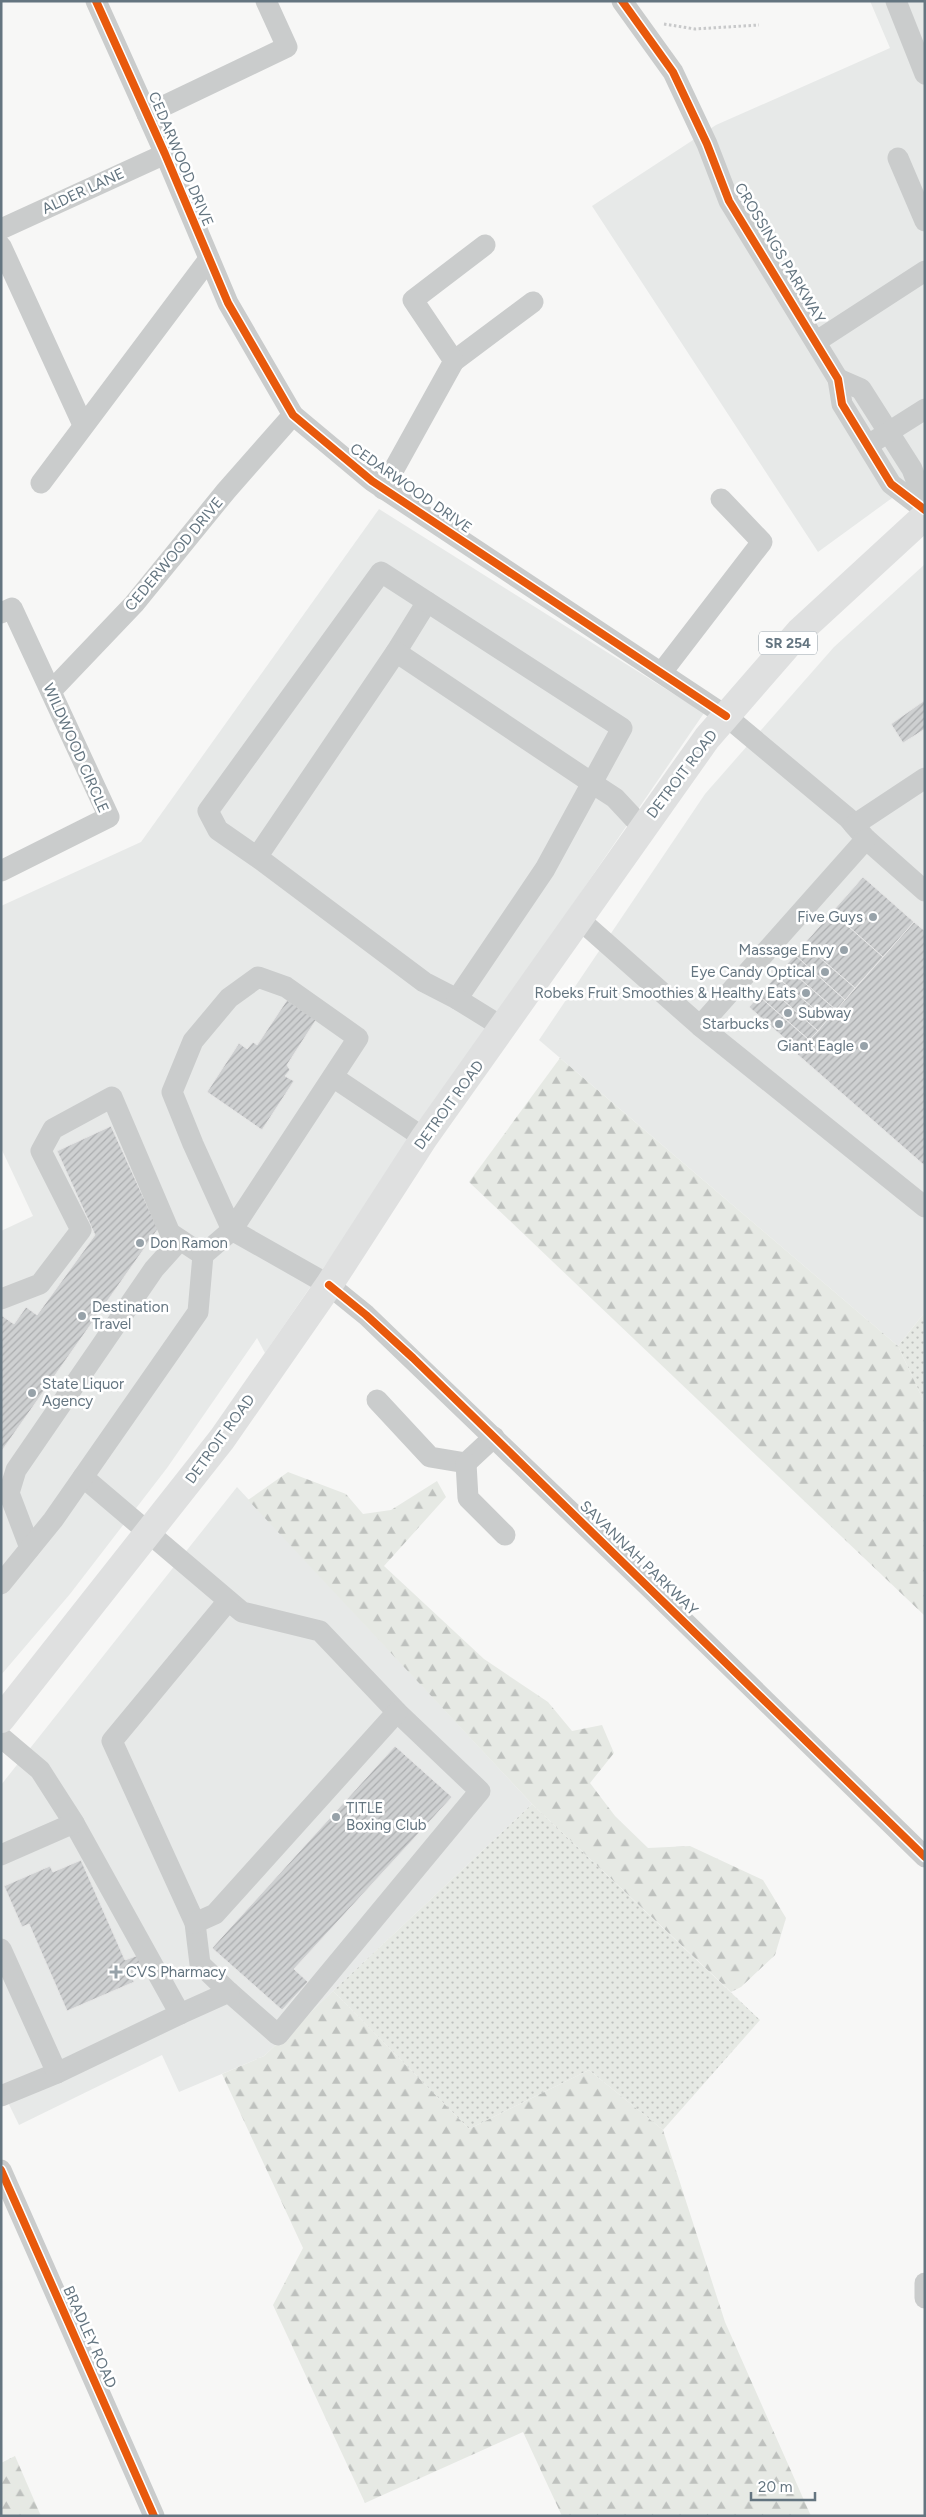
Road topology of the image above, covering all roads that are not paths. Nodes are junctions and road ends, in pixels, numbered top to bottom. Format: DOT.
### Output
graph roads {
  1 [pos="96,1"];
  2 [pos="266,1"];
  3 [pos="622,1"];
  4 [pos="896,1"];
  5 [pos="925,74"];
  6 [pos="147,114"];
  7 [pos="165,154"];
  8 [pos="898,158"];
  9 [pos="925,221"];
  10 [pos="1,229"];
  11 [pos="484,245"];
  12 [pos="1,246"];
  13 [pos="209,259"];
  14 [pos="925,271"];
  15 [pos="533,302"];
  16 [pos="818,342"];
  17 [pos="454,361"];
  18 [pos="838,379"];
  19 [pos="925,409"];
  20 [pos="293,415"];
  21 [pos="83,425"];
  22 [pos="888,432"];
  23 [pos="867,445"];
  24 [pos="41,483"];
  25 [pos="383,489"];
  26 [pos="721,499"];
  27 [pos="925,504"];
  28 [pos="925,510"];
  29 [pos="925,516"];
  30 [pos="427,602"];
  31 [pos="1,613"];
  32 [pos="396,652"];
  33 [pos="662,672"];
  34 [pos="51,691"];
  35 [pos="726,716"];
  36 [pos="925,778"];
  37 [pos="592,783"];
  38 [pos="642,827"];
  39 [pos="860,832"];
  40 [pos="257,857"];
  41 [pos="1,870"];
  42 [pos="925,891"];
  43 [pos="579,918"];
  44 [pos="457,999"];
  45 [pos="700,1026"];
  46 [pos="504,1028"];
  47 [pos="333,1077"];
  48 [pos="424,1138"];
  49 [pos="925,1207"];
  50 [pos="232,1230"];
  51 [pos="180,1240"];
  52 [pos="203,1254"];
  53 [pos="329,1285"];
  54 [pos="1,1300"];
  55 [pos="376,1400"];
  56 [pos="494,1437"];
  57 [pos="466,1463"];
  58 [pos="83,1477"];
  59 [pos="150,1532"];
  60 [pos="506,1535"];
  61 [pos="30,1548"];
  62 [pos="1,1584"];
  63 [pos="228,1601"];
  64 [pos="397,1712"];
  65 [pos="1,1719"];
  66 [pos="1,1737"];
  67 [pos="74,1823"];
  68 [pos="1,1855"];
  69 [pos="925,1857"];
  70 [pos="196,1923"];
  71 [pos="1,1949"];
  72 [pos="229,1992"];
  73 [pos="180,2014"];
  74 [pos="57,2073"];
  75 [pos="1,2096"];
  76 [pos="1,2170"];
  77 [pos="925,2283"];
  78 [pos="925,2298"];
  79 [pos="154,2516"];
  1 -- 6 [label="street, CEDARWOOD DRIVE"];
  2 -- 6 [label="street"];
  3 -- 16 [label="street, CROSSINGS PARKWAY"];
  4 -- 5 [label="street"];
  6 -- 7 [label="street, CEDARWOOD DRIVE"];
  7 -- 10 [label="street, ALDER LANE"];
  7 -- 13 [label="street, CEDARWOOD DRIVE"];
  8 -- 9 [label="street"];
  11 -- 17 [label="street"];
  12 -- 21 [label="street"];
  13 -- 20 [label="street, CEDARWOOD DRIVE"];
  13 -- 21 [label="street"];
  14 -- 16 [label="street"];
  15 -- 17 [label="street"];
  16 -- 18 [label="street, CROSSINGS PARKWAY"];
  17 -- 25 [label="street"];
  18 -- 22 [label="street"];
  18 -- 23 [label="street, CROSSINGS PARKWAY"];
  19 -- 22 [label="street"];
  20 -- 25 [label="street, CEDARWOOD DRIVE"];
  20 -- 34 [label="street, CEDERWOOD DRIVE"];
  21 -- 24 [label="street"];
  22 -- 23 [label="street"];
  22 -- 27 [label="street"];
  23 -- 28 [label="street, CROSSINGS PARKWAY"];
  25 -- 33 [label="street, CEDARWOOD DRIVE"];
  26 -- 33 [label="street"];
  29 -- 35 [label="main road, DETROIT ROAD / SR 254"];
  30 -- 32 [label="street"];
  30 -- 37 [label="street"];
  30 -- 40 [label="street"];
  31 -- 34 [label="street, WILDWOOD CIRCLE"];
  32 -- 37 [label="street"];
  32 -- 40 [label="street"];
  33 -- 35 [label="street, CEDARWOOD DRIVE"];
  34 -- 41 [label="street, WILDWOOD CIRCLE"];
  35 -- 38 [label="main road, DETROIT ROAD / SR 254"];
  35 -- 39 [label="street, CEDARWOOD DRIVE"];
  36 -- 39 [label="street"];
  37 -- 38 [label="street"];
  37 -- 44 [label="street"];
  38 -- 43 [label="main road, DETROIT ROAD / SR 254"];
  39 -- 42 [label="street, CEDARWOOD DRIVE"];
  39 -- 45 [label="street"];
  40 -- 44 [label="street"];
  43 -- 45 [label="street"];
  43 -- 46 [label="main road, DETROIT ROAD / SR 254"];
  44 -- 46 [label="street"];
  45 -- 49 [label="street"];
  46 -- 48 [label="main road, DETROIT ROAD / SR 254"];
  47 -- 48 [label="street"];
  47 -- 50 [label="street"];
  47 -- 50 [label="street"];
  48 -- 53 [label="main road, DETROIT ROAD / SR 254"];
  50 -- 52 [label="street"];
  50 -- 53 [label="street, SAVANNAH PARKWAY"];
  51 -- 52 [label="street"];
  51 -- 54 [label="street"];
  51 -- 61 [label="street"];
  52 -- 58 [label="street"];
  53 -- 56 [label="street, SAVANNAH PARKWAY"];
  53 -- 59 [label="main road, DETROIT ROAD / SR 254"];
  55 -- 57 [label="street"];
  56 -- 57 [label="street"];
  56 -- 69 [label="street, SAVANNAH PARKWAY"];
  57 -- 60 [label="street"];
  58 -- 59 [label="street"];
  58 -- 61 [label="street"];
  59 -- 63 [label="street"];
  59 -- 65 [label="main road, DETROIT ROAD / SR 254"];
  61 -- 62 [label="street"];
  63 -- 64 [label="street"];
  63 -- 70 [label="street"];
  64 -- 70 [label="street"];
  64 -- 72 [label="street"];
  66 -- 67 [label="street"];
  67 -- 68 [label="street"];
  67 -- 73 [label="street"];
  70 -- 72 [label="street"];
  71 -- 74 [label="street"];
  72 -- 73 [label="street"];
  73 -- 74 [label="street"];
  74 -- 75 [label="street"];
  76 -- 79 [label="street, BRADLEY ROAD"];
  77 -- 78 [label="street"];
}
